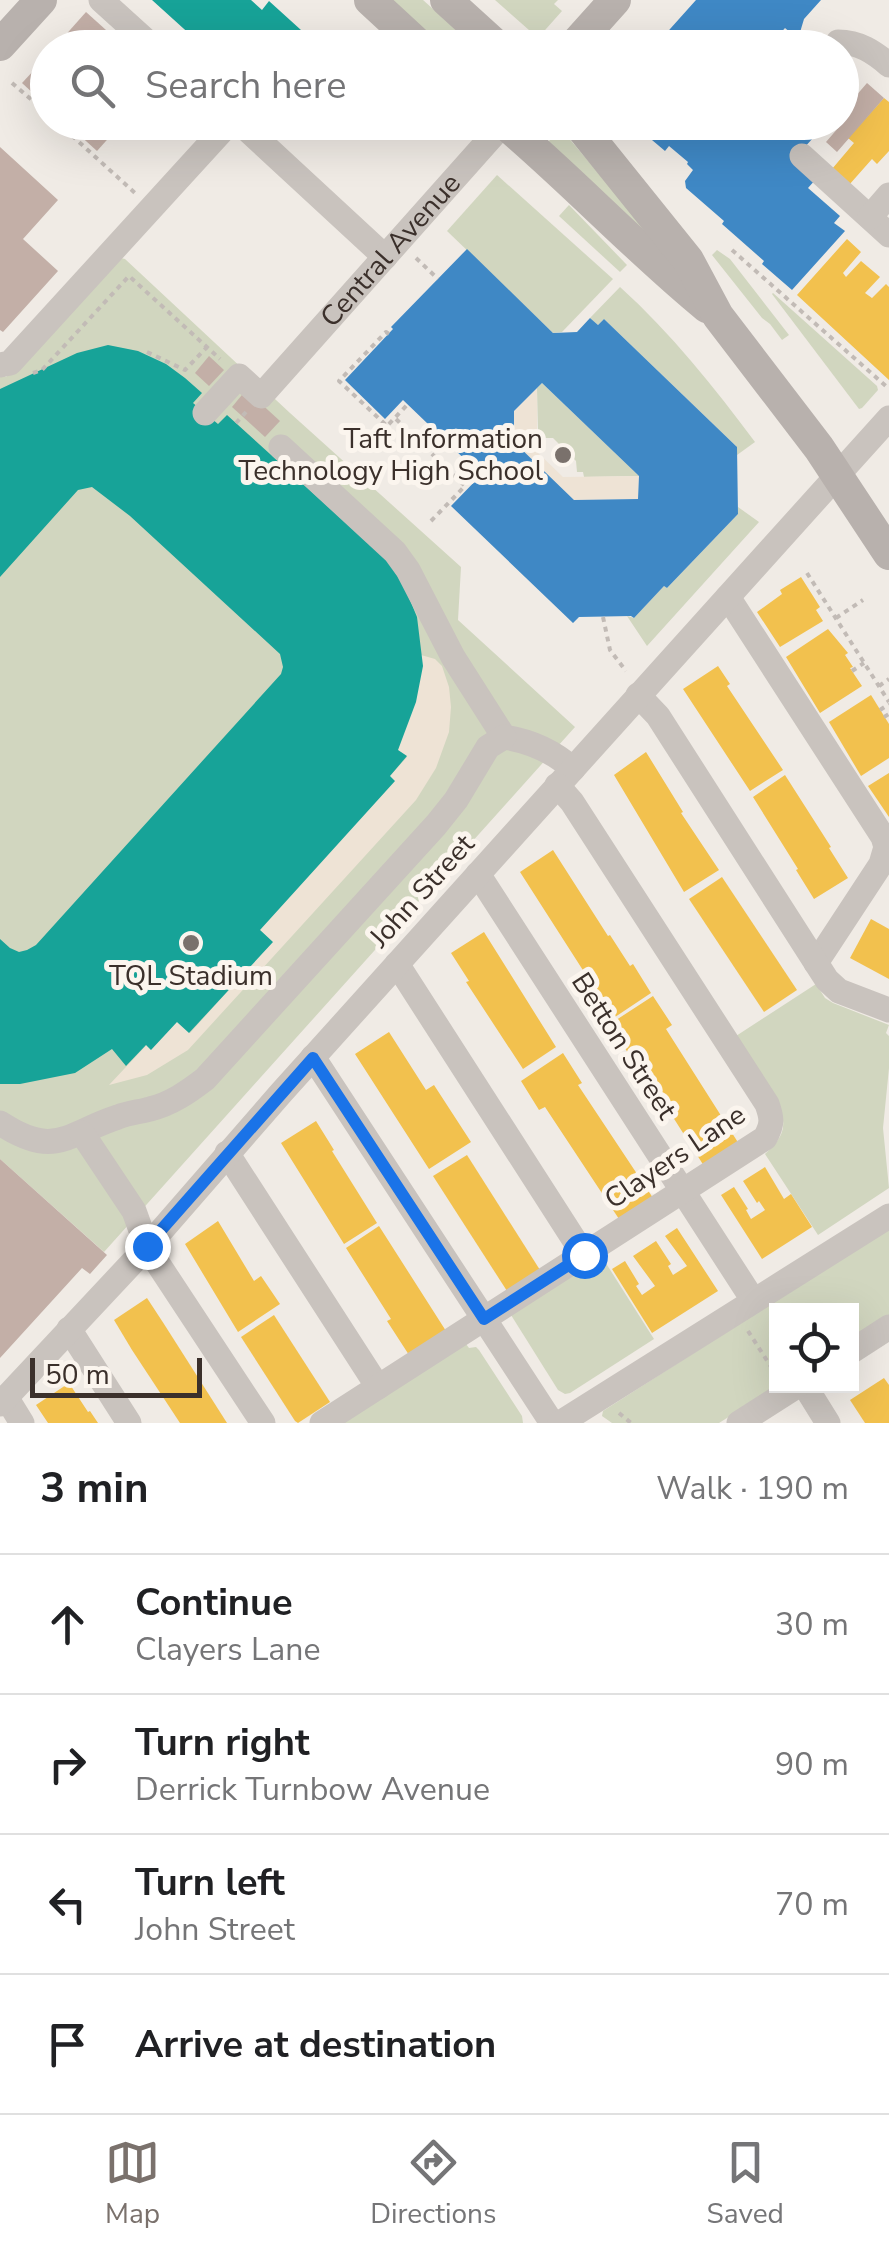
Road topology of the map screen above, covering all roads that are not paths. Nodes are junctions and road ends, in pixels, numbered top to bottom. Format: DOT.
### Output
graph roads {
  1 [pos="41,0"];
  2 [pos="101,0"];
  3 [pos="370,0"];
  4 [pos="446,0"];
  5 [pos="614,0"];
  6 [pos="134,30"];
  7 [pos="402,30"];
  8 [pos="479,30"];
  9 [pos="588,30"];
  10 [pos="0,45"];
  11 [pos="859,46"];
  12 [pos="889,65"];
  13 [pos="214,140"];
  14 [pos="259,140"];
  15 [pos="489,140"];
  16 [pos="525,140"];
  17 [pos="591,140"];
  18 [pos="802,156"];
  19 [pos="889,196"];
  20 [pos="880,226"];
  21 [pos="386,257"];
  22 [pos="718,316"];
  23 [pos="0,365"];
  24 [pos="205,413"];
  25 [pos="889,418"];
  26 [pos="282,447"];
  27 [pos="836,474"];
  28 [pos="889,554"];
  29 [pos="728,597"];
  30 [pos="634,685"];
  31 [pos="504,737"];
  32 [pos="565,777"];
  33 [pos="478,874"];
  34 [pos="816,963"];
  35 [pos="397,964"];
  36 [pos="889,1010"];
  37 [pos="313,1058"];
  38 [pos="0,1123"];
  39 [pos="82,1133"];
  40 [pos="227,1153"];
  41 [pos="682,1192"];
  42 [pos="889,1216"];
  43 [pos="147,1246"];
  44 [pos="584,1255"];
  45 [pos="748,1311"];
  46 [pos="484,1319"];
  47 [pos="889,1328"];
  48 [pos="69,1329"];
  49 [pos="859,1347"];
  50 [pos="378,1387"];
  51 [pos="789,1393"];
  52 [pos="806,1393"];
  53 [pos="3,1401"];
  54 [pos="22,1423"];
  55 [pos="129,1423"];
  56 [pos="263,1423"];
  57 [pos="322,1423"];
  58 [pos="559,1423"];
  59 [pos="591,1423"];
  60 [pos="738,1423"];
  61 [pos="828,1423"];
  1 -- 10 [label="main road"];
  2 -- 6 [label="street"];
  3 -- 7 [label="main road"];
  4 -- 8 [label="main road"];
  5 -- 9 [label="main road"];
  11 -- 12 [label="street"];
  13 -- 23 [label="street"];
  14 -- 21 [label="street"];
  15 -- 21 [label="street, Central Avenue"];
  16 -- 22 [label="main road"];
  17 -- 22 [label="main road"];
  18 -- 20 [label="street"];
  19 -- 20 [label="street"];
  21 -- 24 [label="street, Central Avenue"];
  22 -- 27 [label="main road"];
  25 -- 27 [label="street, John Street"];
  26 -- 31 [label="street"];
  27 -- 28 [label="main road"];
  27 -- 29 [label="street, John Street"];
  29 -- 30 [label="street, John Street"];
  29 -- 34 [label="street"];
  30 -- 32 [label="street, John Street"];
  30 -- 34 [label="street"];
  31 -- 32 [label="street"];
  31 -- 39 [label="street"];
  32 -- 33 [label="street, John Street"];
  32 -- 41 [label="street, Clayers Lane"];
  33 -- 35 [label="street, John Street"];
  33 -- 41 [label="street, Betton Street"];
  34 -- 36 [label="street"];
  35 -- 37 [label="street, John Street"];
  35 -- 44 [label="street"];
  37 -- 40 [label="street, John Street"];
  37 -- 46 [label="street"];
  38 -- 39 [label="street"];
  39 -- 43 [label="street"];
  40 -- 43 [label="street, John Street"];
  40 -- 50 [label="street"];
  41 -- 44 [label="street, Clayers Lane"];
  41 -- 45 [label="street, Betton Street"];
  42 -- 45 [label="street"];
  43 -- 48 [label="street, John Street"];
  43 -- 56 [label="street"];
  44 -- 46 [label="street, Clayers Lane"];
  45 -- 58 [label="street"];
  46 -- 50 [label="street, Clayers Lane"];
  46 -- 58 [label="street"];
  47 -- 49 [label="street"];
  48 -- 53 [label="street, John Street"];
  48 -- 55 [label="street"];
  50 -- 57 [label="street, Clayers Lane"];
  51 -- 60 [label="street"];
  52 -- 61 [label="street"];
  53 -- 54 [label="street"];
  58 -- 59 [label="street"];
}
